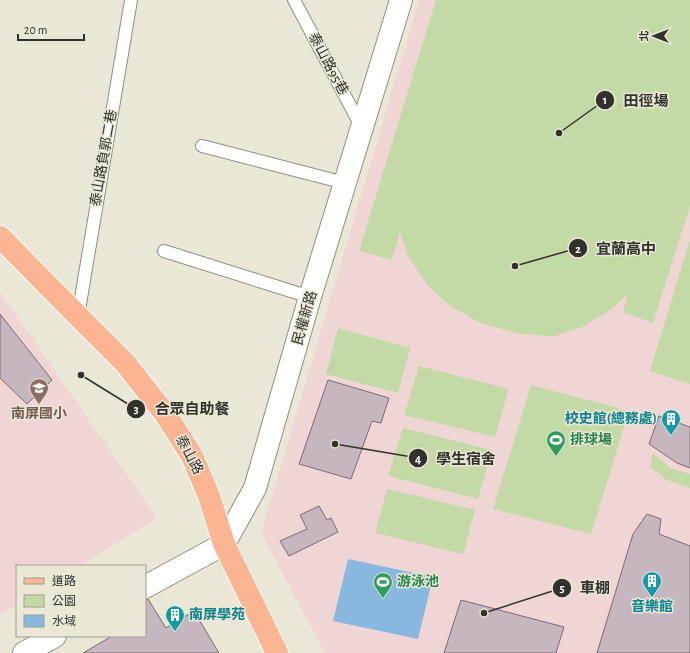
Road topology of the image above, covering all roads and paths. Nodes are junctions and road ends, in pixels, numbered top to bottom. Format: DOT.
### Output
graph roads {
  1 [pos="131,0"];
  2 [pos="294,0"];
  3 [pos="401,0"];
  4 [pos="362,128"];
  5 [pos="202,146"];
  6 [pos="345,183"];
  7 [pos="0,237"];
  8 [pos="164,251"];
  9 [pos="310,297"];
  10 [pos="78,316"];
  11 [pos="224,544"];
  12 [pos="146,586"];
  13 [pos="53,637"];
  14 [pos="24,653"];
  15 [pos="277,653"];
  1 -- 10 [label="lane, 泰山路負郭二巷"];
  2 -- 4 [label="lane, 泰山路95巷"];
  3 -- 4 [label="street, 民權新路"];
  4 -- 6 [label="street, 民權新路"];
  5 -- 6 [label="lane"];
  6 -- 9 [label="street, 民權新路"];
  7 -- 10 [label="main road, 泰山路"];
  8 -- 9 [label="lane"];
  9 -- 11 [label="street, 民權新路"];
  10 -- 11 [label="main road, 泰山路"];
  11 -- 12 [label="street"];
  11 -- 15 [label="main road, 泰山路"];
  13 -- 14 [label="street"];
}
